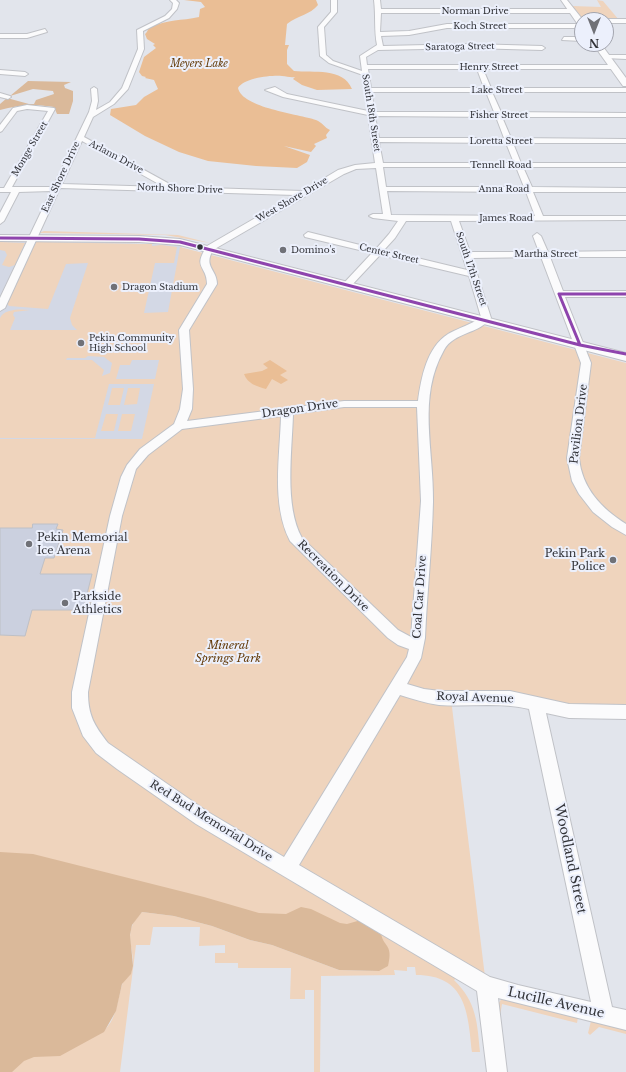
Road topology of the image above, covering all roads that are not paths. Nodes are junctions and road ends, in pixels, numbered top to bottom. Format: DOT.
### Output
graph roads {
  1 [pos="173,0"];
  2 [pos="334,0"];
  3 [pos="377,0"];
  4 [pos="564,0"];
  5 [pos="379,11"];
  6 [pos="572,11"];
  7 [pos="574,14"];
  8 [pos="470,16"];
  9 [pos="614,21"];
  10 [pos="626,21"];
  11 [pos="574,23"];
  12 [pos="463,26"];
  13 [pos="507,26"];
  14 [pos="45,31"];
  15 [pos="466,33"];
  16 [pos="511,33"];
  17 [pos="378,34"];
  18 [pos="0,36"];
  19 [pos="468,39"];
  20 [pos="564,39"];
  21 [pos="574,39"];
  22 [pos="515,40"];
  23 [pos="471,46"];
  24 [pos="519,46"];
  25 [pos="379,48"];
  26 [pos="542,48"];
  27 [pos="603,52"];
  28 [pos="607,57"];
  29 [pos="626,57"];
  30 [pos="479,67"];
  31 [pos="614,67"];
  32 [pos="364,70"];
  33 [pos="0,72"];
  34 [pos="25,74"];
  35 [pos="626,84"];
  36 [pos="94,89"];
  37 [pos="368,90"];
  38 [pos="488,90"];
  39 [pos="626,90"];
  40 [pos="0,95"];
  41 [pos="283,95"];
  42 [pos="8,97"];
  43 [pos="371,114"];
  44 [pos="498,114"];
  45 [pos="626,115"];
  46 [pos="90,116"];
  47 [pos="0,130"];
  48 [pos="80,137"];
  49 [pos="375,140"];
  50 [pos="509,140"];
  51 [pos="626,141"];
  52 [pos="624,164"];
  53 [pos="379,165"];
  54 [pos="520,165"];
  55 [pos="55,188"];
  56 [pos="174,189"];
  57 [pos="383,189"];
  58 [pos="3,190"];
  59 [pos="16,190"];
  60 [pos="529,190"];
  61 [pos="626,190"];
  62 [pos="304,193"];
  63 [pos="373,216"];
  64 [pos="387,216"];
  65 [pos="454,218"];
  66 [pos="540,218"];
  67 [pos="626,218"];
  68 [pos="403,219"];
  69 [pos="0,222"];
  70 [pos="308,235"];
  71 [pos="537,236"];
  72 [pos="0,238"];
  73 [pos="32,238"];
  74 [pos="210,248"];
  75 [pos="378,252"];
  76 [pos="544,254"];
  77 [pos="626,254"];
  78 [pos="466,255"];
  79 [pos="471,274"];
  80 [pos="348,284"];
  81 [pos="559,294"];
  82 [pos="626,294"];
  83 [pos="0,308"];
  84 [pos="485,320"];
  85 [pos="580,345"];
  86 [pos="595,349"];
  87 [pos="626,354"];
  88 [pos="626,357"];
  89 [pos="421,404"];
  90 [pos="287,411"];
  91 [pos="179,426"];
  92 [pos="626,530"];
  93 [pos="417,645"];
  94 [pos="396,687"];
  95 [pos="536,704"];
  96 [pos="626,712"];
  97 [pos="287,869"];
  98 [pos="486,985"];
  99 [pos="604,1015"];
  100 [pos="626,1020"];
  101 [pos="497,1072"];
  1 -- 46 [label="street"];
  2 -- 32 [label="street"];
  3 -- 5 [label="street"];
  4 -- 6 [label="main road"];
  5 -- 8 [label="street, Norman Drive"];
  5 -- 17 [label="street"];
  6 -- 7 [label="main road"];
  6 -- 8 [label="street, Norman Drive"];
  8 -- 12 [label="street, Koch Street"];
  8 -- 13 [label="street, Koch Street"];
  9 -- 10 [label="street"];
  11 -- 13 [label="street, Koch Street"];
  12 -- 15 [label="street"];
  12 -- 17 [label="street, Koch Street"];
  13 -- 16 [label="street"];
  14 -- 18 [label="street"];
  17 -- 25 [label="street"];
  19 -- 23 [label="street"];
  20 -- 21 [label="street"];
  22 -- 24 [label="street"];
  23 -- 24 [label="street, Saratoga Street"];
  23 -- 25 [label="street, Saratoga Street"];
  24 -- 26 [label="street, Saratoga Street"];
  25 -- 32 [label="street, South 18th Street"];
  27 -- 28 [label="main road"];
  28 -- 29 [label="street"];
  28 -- 31 [label="main road"];
  30 -- 31 [label="street, Henry Street"];
  30 -- 32 [label="street, Henry Street"];
  30 -- 38 [label="street"];
  31 -- 35 [label="main road"];
  32 -- 37 [label="street, South 18th Street"];
  33 -- 34 [label="street"];
  36 -- 46 [label="street, East Shore Drive"];
  37 -- 38 [label="street, Lake Street"];
  37 -- 43 [label="street, South 18th Street"];
  38 -- 39 [label="street, Lake Street"];
  38 -- 44 [label="street"];
  40 -- 42 [label="street"];
  41 -- 43 [label="street, Fisher Street"];
  43 -- 44 [label="street, Fisher Street"];
  43 -- 49 [label="street, South 18th Street"];
  44 -- 45 [label="street, Fisher Street"];
  44 -- 50 [label="street"];
  46 -- 48 [label="street, East Shore Drive"];
  47 -- 58 [label="street, Monge Street"];
  48 -- 55 [label="street, East Shore Drive"];
  48 -- 56 [label="street, Arlann Drive"];
  49 -- 50 [label="street, Loretta Street"];
  49 -- 53 [label="street, South 18th Street"];
  50 -- 51 [label="street, Loretta Street"];
  50 -- 54 [label="street"];
  52 -- 54 [label="street, Tennell Road"];
  53 -- 54 [label="street, Tennell Road"];
  53 -- 57 [label="street, South 18th Street"];
  53 -- 62 [label="street, West Shore Drive"];
  54 -- 60 [label="street"];
  55 -- 56 [label="street, North Shore Drive"];
  55 -- 59 [label="street, North Shore Drive"];
  55 -- 73 [label="street, East Shore Drive"];
  56 -- 62 [label="street, North Shore Drive"];
  57 -- 60 [label="street, Anna Road"];
  57 -- 64 [label="street, South 18th Street"];
  58 -- 59 [label="street, North Shore Drive"];
  59 -- 69 [label="street, Monge Street"];
  60 -- 61 [label="street, Anna Road"];
  60 -- 66 [label="street"];
  62 -- 74 [label="street, West Shore Drive"];
  63 -- 64 [label="street, James Road"];
  64 -- 68 [label="street, James Road"];
  65 -- 66 [label="street, James Road"];
  65 -- 68 [label="street, James Road"];
  65 -- 78 [label="street, South 17th Street"];
  66 -- 67 [label="street, James Road"];
  68 -- 75 [label="street"];
  70 -- 75 [label="street, Center Street"];
  71 -- 76 [label="street, Pavilion Drive"];
  72 -- 73 [label="main road"];
  73 -- 74 [label="main road"];
  73 -- 83 [label="street, East Shore Drive"];
  74 -- 80 [label="main road"];
  74 -- 91 [label="street"];
  75 -- 79 [label="street, Center Street"];
  75 -- 80 [label="street"];
  76 -- 77 [label="street, Martha Street"];
  76 -- 78 [label="street, Martha Street"];
  76 -- 81 [label="street, Pavilion Drive"];
  78 -- 79 [label="street, South 17th Street"];
  79 -- 84 [label="street, South 17th Street"];
  80 -- 84 [label="main road"];
  81 -- 82 [label="street"];
  81 -- 85 [label="street, Pavilion Drive"];
  84 -- 85 [label="main road"];
  84 -- 89 [label="street, Coal Car Drive"];
  85 -- 86 [label="main road"];
  85 -- 92 [label="street, Pavilion Drive"];
  86 -- 87 [label="street"];
  86 -- 88 [label="main road"];
  89 -- 90 [label="street, Dragon Drive"];
  89 -- 93 [label="street, Coal Car Drive"];
  90 -- 91 [label="street, Dragon Drive"];
  90 -- 93 [label="street, Recreation Drive"];
  91 -- 97 [label="street, Red Bud Memorial Drive"];
  93 -- 94 [label="street, Coal Car Drive"];
  94 -- 95 [label="street, Royal Avenue"];
  94 -- 97 [label="street, Coal Car Drive"];
  95 -- 96 [label="street, Royal Avenue"];
  95 -- 99 [label="street, Woodland Street"];
  97 -- 98 [label="street, Red Bud Memorial Drive"];
  98 -- 99 [label="street, Lucille Avenue"];
  98 -- 101 [label="street"];
  99 -- 100 [label="street, Lucille Avenue"];
}
